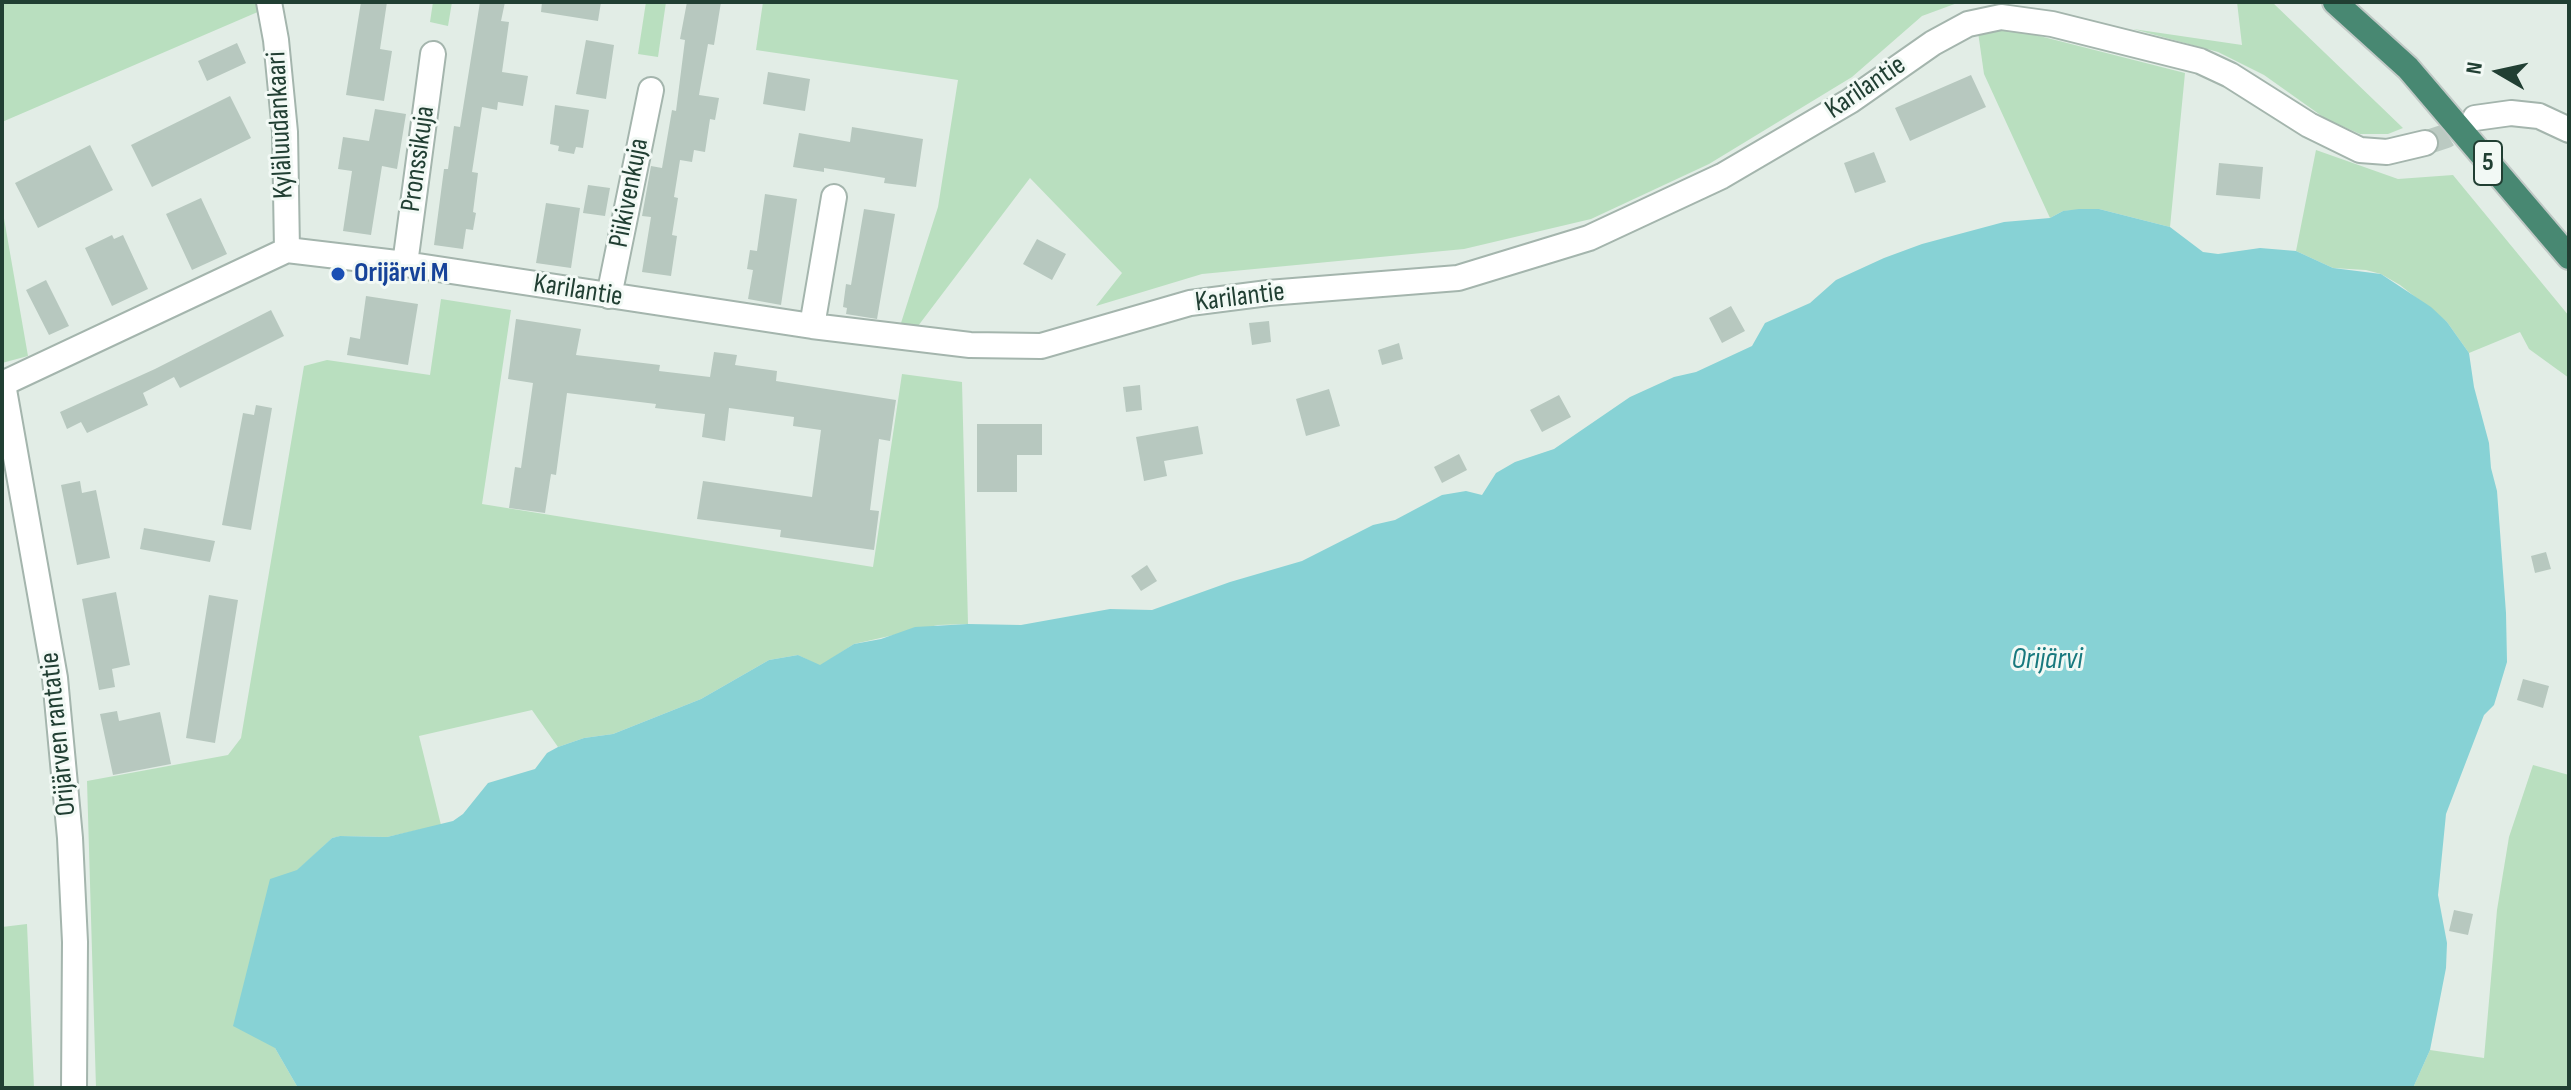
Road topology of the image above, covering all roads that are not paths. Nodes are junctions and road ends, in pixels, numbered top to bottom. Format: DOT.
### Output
graph roads {
  1 [pos="269,2"];
  2 [pos="2335,2"];
  3 [pos="433,54"];
  4 [pos="651,90"];
  5 [pos="2475,118"];
  6 [pos="2569,130"];
  7 [pos="2425,143"];
  8 [pos="834,197"];
  9 [pos="287,250"];
  10 [pos="2569,257"];
  11 [pos="405,264"];
  12 [pos="609,296"];
  13 [pos="812,326"];
  14 [pos="2,384"];
  15 [pos="74,1088"];
  1 -- 9 [label="street, Kyläluudankaari"];
  2 -- 10 [label="highway, 5"];
  3 -- 11 [label="street, Pronssikuja"];
  4 -- 12 [label="street, Piikivenkuja"];
  5 -- 6 [label="street"];
  7 -- 13 [label="street, Karilantie"];
  8 -- 13 [label="street"];
  9 -- 11 [label="street, Karilantie"];
  9 -- 14 [label="street"];
  11 -- 12 [label="street, Karilantie"];
  12 -- 13 [label="street, Karilantie"];
  14 -- 15 [label="street, Orijärven rantatie"];
}
